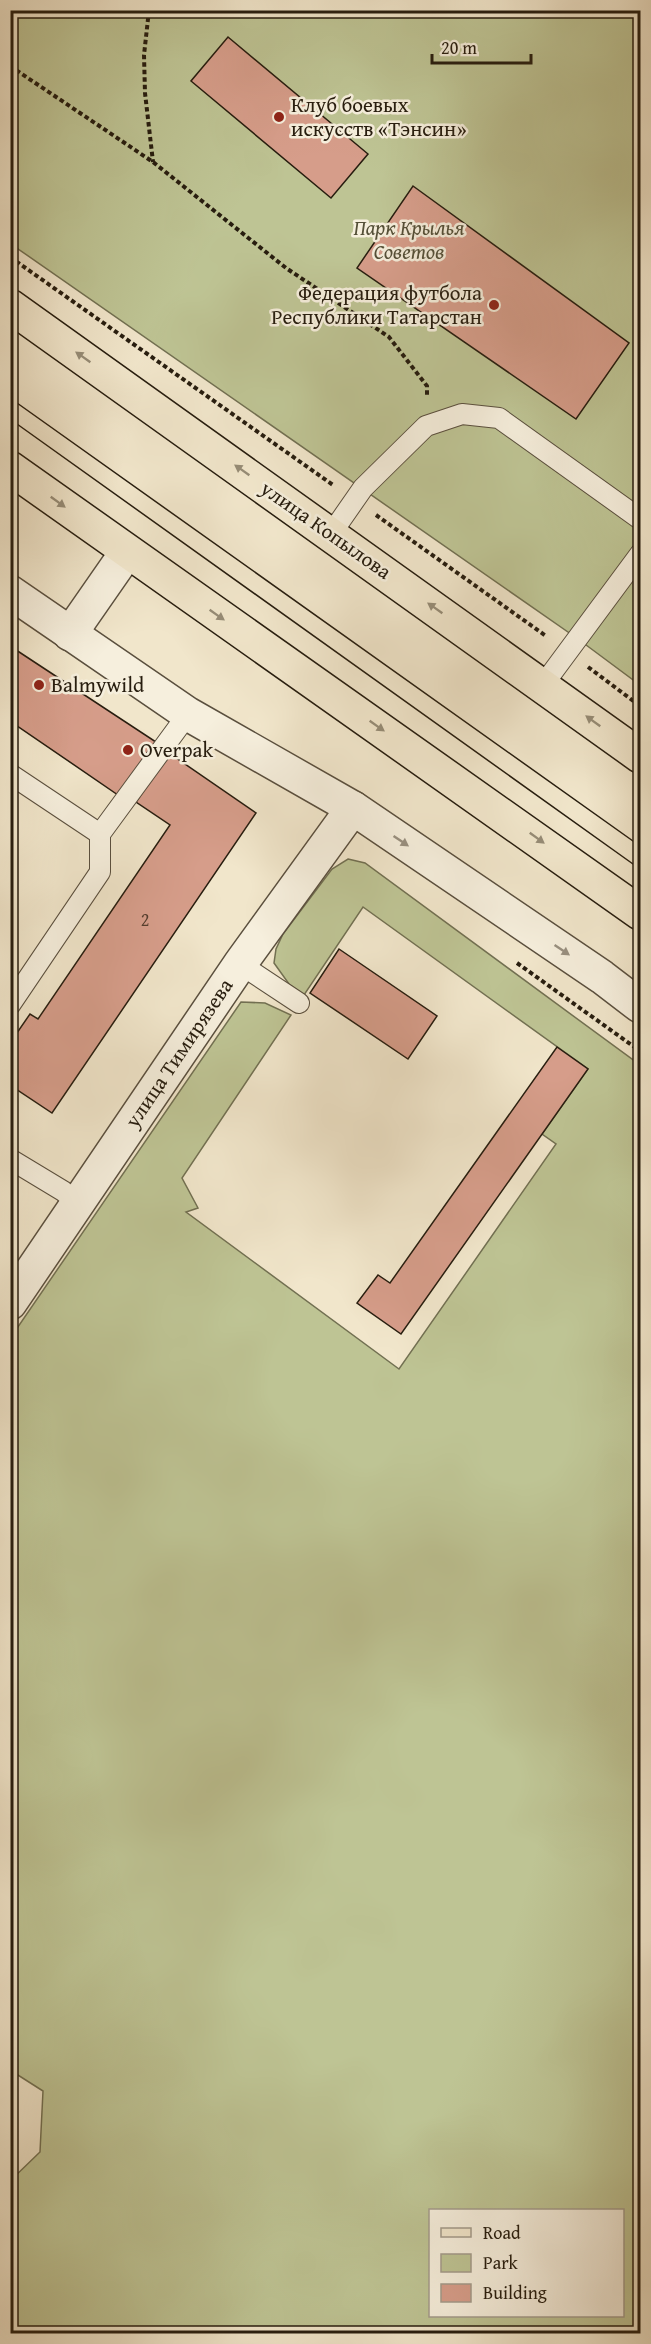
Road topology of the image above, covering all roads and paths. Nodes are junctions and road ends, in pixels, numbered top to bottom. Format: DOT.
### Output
graph roads {
  1 [pos="148,10"];
  2 [pos="10,66"];
  3 [pos="153,162"];
  4 [pos="10,257"];
  5 [pos="10,306"];
  6 [pos="426,426"];
  7 [pos="10,468"];
  8 [pos="355,500"];
  9 [pos="640,519"];
  10 [pos="332,534"];
  11 [pos="127,552"];
  12 [pos="640,554"];
  13 [pos="10,592"];
  14 [pos="70,634"];
  15 [pos="569,652"];
  16 [pos="543,685"];
  17 [pos="640,706"];
  18 [pos="188,714"];
  19 [pos="640,756"];
  20 [pos="10,774"];
  21 [pos="353,808"];
  22 [pos="100,834"];
  23 [pos="640,913"];
  24 [pos="240,964"];
  25 [pos="299,1003"];
  26 [pos="10,1005"];
  27 [pos="640,1006"];
  28 [pos="10,1160"];
  29 [pos="77,1202"];
  30 [pos="10,1303"];
  1 -- 3 [label="path"];
  2 -- 3 [label="path"];
  3 -- 6 [label="path"];
  4 -- 8 [label="path"];
  10 -- 5 [label="main road, улица Копылова, one-way"];
  6 -- 8 [label="lane"];
  6 -- 9 [label="lane"];
  7 -- 11 [label="main road, one-way"];
  8 -- 10 [label="lane"];
  8 -- 15 [label="path"];
  16 -- 10 [label="main road, улица Копылова, one-way"];
  11 -- 14 [label="street"];
  11 -- 23 [label="main road, one-way"];
  12 -- 15 [label="lane"];
  13 -- 14 [label="street"];
  14 -- 18 [label="street"];
  15 -- 16 [label="lane"];
  15 -- 17 [label="path"];
  19 -- 16 [label="main road, улица Копылова, one-way"];
  18 -- 21 [label="street"];
  18 -- 22 [label="lane"];
  20 -- 22 [label="lane"];
  21 -- 24 [label="street, улица Тимирязева"];
  21 -- 27 [label="street, one-way"];
  22 -- 26 [label="lane"];
  24 -- 25 [label="lane"];
  24 -- 29 [label="street, улица Тимирязева"];
  28 -- 29 [label="lane"];
  29 -- 30 [label="street, улица Тимирязева"];
}
